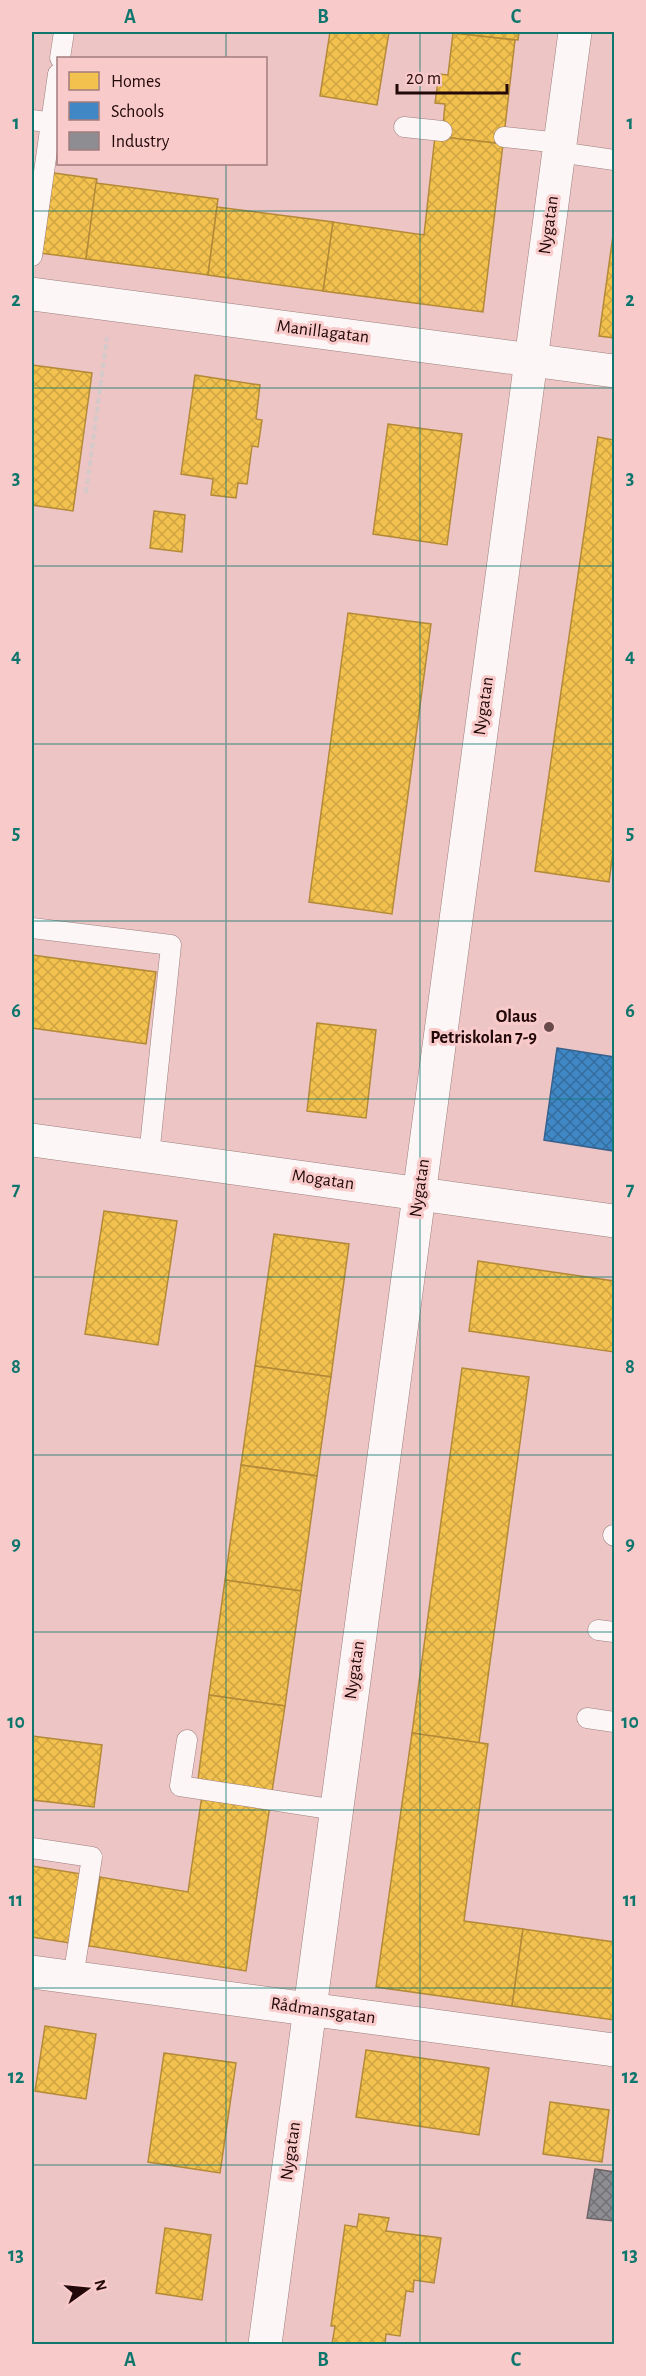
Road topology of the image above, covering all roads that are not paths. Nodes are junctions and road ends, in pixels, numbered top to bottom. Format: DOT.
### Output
graph roads {
  1 [pos="64,32"];
  2 [pos="575,32"];
  3 [pos="60,57"];
  4 [pos="57,82"];
  5 [pos="32,120"];
  6 [pos="52,123"];
  7 [pos="404,127"];
  8 [pos="442,131"];
  9 [pos="504,138"];
  10 [pos="559,148"];
  11 [pos="615,160"];
  12 [pos="32,256"];
  13 [pos="32,294"];
  14 [pos="531,358"];
  15 [pos="615,371"];
  16 [pos="32,928"];
  17 [pos="32,1140"];
  18 [pos="149,1156"];
  19 [pos="419,1194"];
  20 [pos="615,1221"];
  21 [pos="587,1718"];
  22 [pos="615,1722"];
  23 [pos="187,1740"];
  24 [pos="336,1810"];
  25 [pos="32,1848"];
  26 [pos="32,1972"];
  27 [pos="73,1978"];
  28 [pos="310,2008"];
  29 [pos="615,2050"];
  30 [pos="265,2344"];
  1 -- 3 [label="lane"];
  2 -- 10 [label="street, Nygatan"];
  4 -- 6 [label="lane"];
  5 -- 6 [label="lane"];
  6 -- 12 [label="lane"];
  7 -- 8 [label="lane"];
  9 -- 10 [label="lane"];
  10 -- 11 [label="lane"];
  10 -- 14 [label="street, Nygatan"];
  13 -- 14 [label="street, Manillagatan"];
  14 -- 15 [label="street, Manillagatan"];
  14 -- 19 [label="street, Nygatan"];
  16 -- 18 [label="lane"];
  17 -- 18 [label="street, Mogatan"];
  18 -- 19 [label="street, Mogatan"];
  19 -- 20 [label="street, Mogatan"];
  19 -- 24 [label="street, Nygatan"];
  21 -- 22 [label="lane"];
  23 -- 24 [label="lane"];
  24 -- 28 [label="street, Nygatan"];
  25 -- 27 [label="lane"];
  26 -- 27 [label="street, Rådmansgatan"];
  27 -- 28 [label="street, Rådmansgatan"];
  28 -- 29 [label="street, Rådmansgatan"];
  28 -- 30 [label="street, Nygatan"];
}
